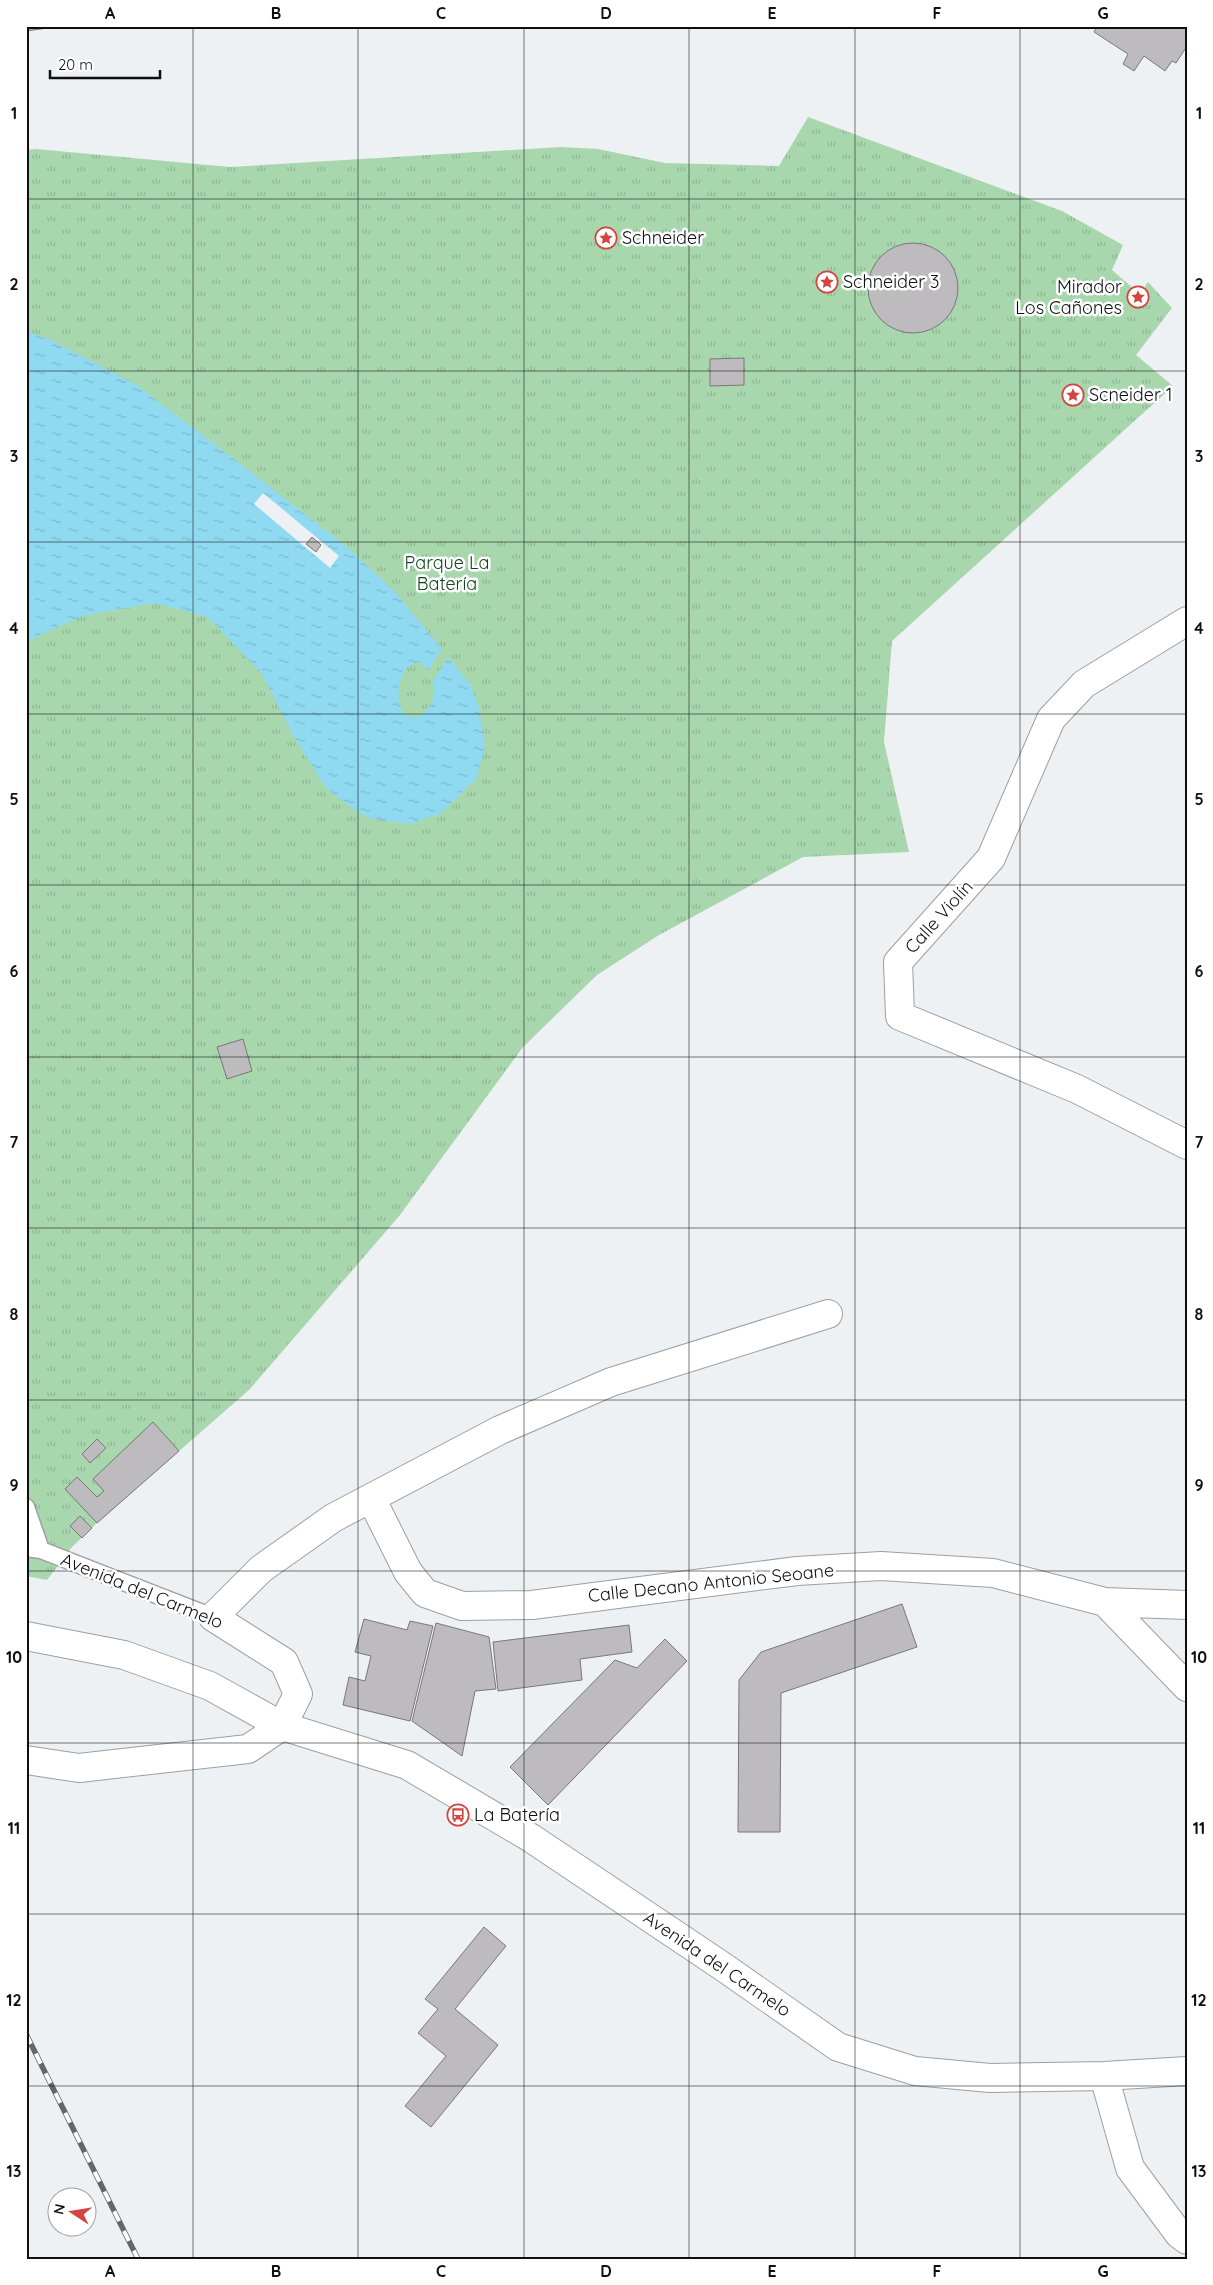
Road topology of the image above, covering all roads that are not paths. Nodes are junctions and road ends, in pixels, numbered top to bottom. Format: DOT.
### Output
graph roads {
  1 [pos="1187,621"];
  2 [pos="1187,1145"];
  3 [pos="828,1314"];
  4 [pos="371,1498"];
  5 [pos="26,1507"];
  6 [pos="33,1549"];
  7 [pos="1105,1602"];
  8 [pos="1187,1605"];
  9 [pos="213,1617"];
  10 [pos="26,1636"];
  11 [pos="1187,1687"];
  12 [pos="282,1726"];
  13 [pos="26,1760"];
  14 [pos="1187,2070"];
  15 [pos="1104,2076"];
  16 [pos="1187,2240"];
  1 -- 2 [label="street, Calle Violín"];
  3 -- 4 [label="street"];
  4 -- 7 [label="street, Calle Decano Antonio Seoane"];
  4 -- 9 [label="street"];
  5 -- 6 [label="lane"];
  6 -- 9 [label="lane, Avenida del Carmelo"];
  7 -- 8 [label="street"];
  7 -- 11 [label="street"];
  9 -- 12 [label="street, Avenida del Carmelo"];
  10 -- 12 [label="street, Avenida del Carmelo"];
  12 -- 13 [label="street"];
  12 -- 15 [label="street, Avenida del Carmelo"];
  14 -- 15 [label="street, Avenida del Carmelo"];
  15 -- 16 [label="street"];
}
